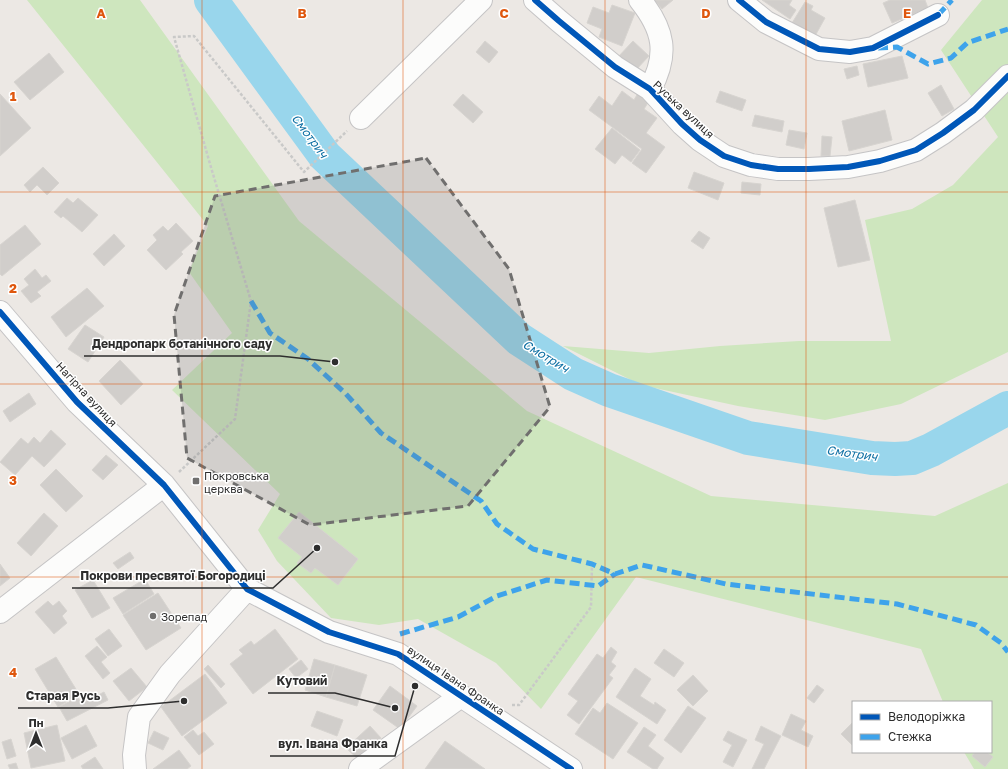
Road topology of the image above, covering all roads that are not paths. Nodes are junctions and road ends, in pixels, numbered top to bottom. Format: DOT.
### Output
graph roads {
  1 [pos="481,0"];
  2 [pos="535,0"];
  3 [pos="640,0"];
  4 [pos="739,0"];
  5 [pos="938,15"];
  6 [pos="1008,76"];
  7 [pos="650,89"];
  8 [pos="361,118"];
  9 [pos="0,312"];
  10 [pos="164,486"];
  11 [pos="247,589"];
  12 [pos="0,612"];
  13 [pos="469,701"];
  14 [pos="136,769"];
  15 [pos="360,769"];
  16 [pos="571,769"];
  1 -- 8 [label="street"];
  2 -- 7 [label="street, Руська вулиця"];
  3 -- 7 [label="street"];
  4 -- 5 [label="street"];
  6 -- 7 [label="street, Руська вулиця"];
  9 -- 10 [label="street, Нагірна вулиця"];
  10 -- 11 [label="street, вулиця Івана Франка"];
  10 -- 12 [label="street"];
  11 -- 13 [label="street, вулиця Івана Франка"];
  11 -- 14 [label="street"];
  13 -- 15 [label="street"];
  13 -- 16 [label="street, вулиця Івана Франка"];
}
